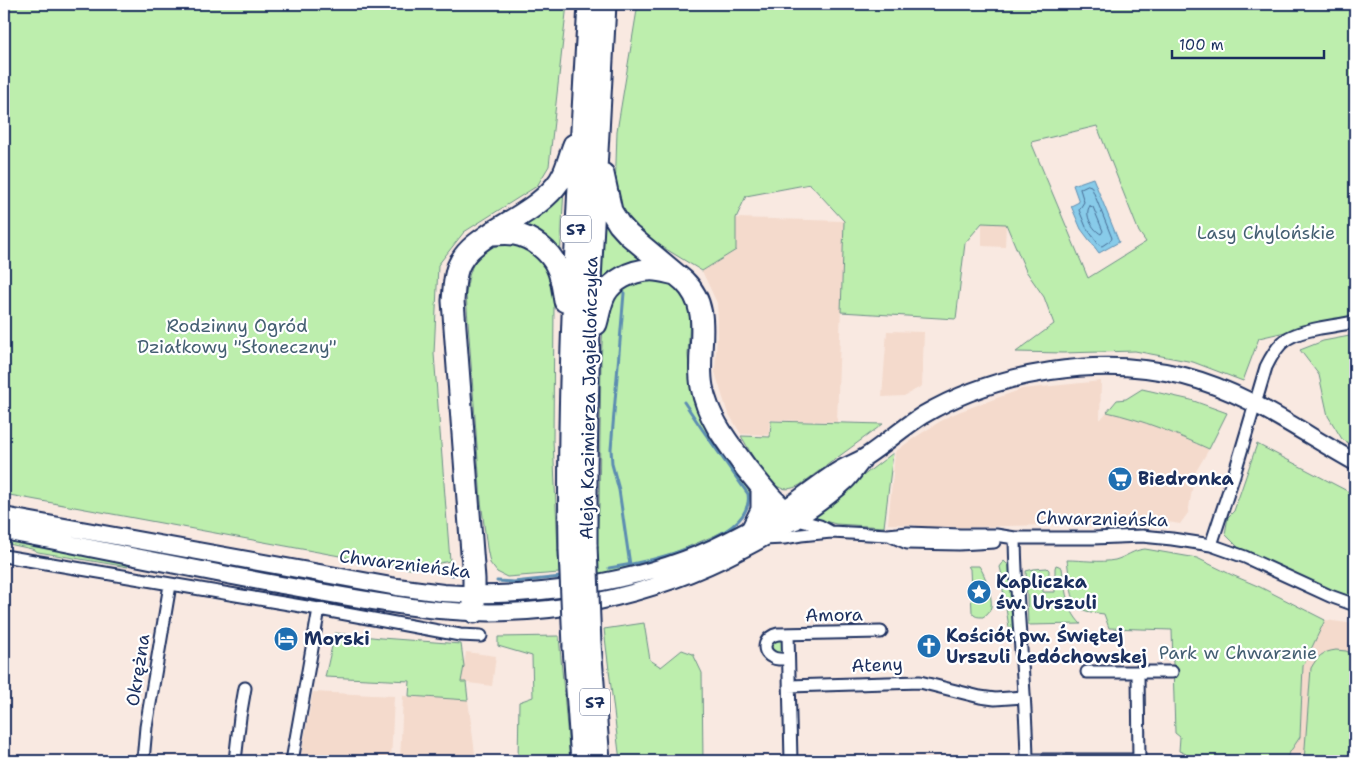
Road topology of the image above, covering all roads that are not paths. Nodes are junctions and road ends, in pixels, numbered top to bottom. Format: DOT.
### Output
graph roads {
  1 [pos="589,4"];
  2 [pos="605,4"];
  3 [pos="582,121"];
  4 [pos="597,141"];
  5 [pos="490,234"];
  6 [pos="675,274"];
  7 [pos="1355,322"];
  8 [pos="579,342"];
  9 [pos="1255,404"];
  10 [pos="1355,462"];
  11 [pos="762,488"];
  12 [pos="788,515"];
  13 [pos="4,516"];
  14 [pos="4,531"];
  15 [pos="831,532"];
  16 [pos="757,533"];
  17 [pos="1015,538"];
  18 [pos="1210,545"];
  19 [pos="4,556"];
  20 [pos="170,584"];
  21 [pos="474,603"];
  22 [pos="1355,606"];
  23 [pos="319,609"];
  24 [pos="881,632"];
  25 [pos="788,634"];
  26 [pos="481,636"];
  27 [pos="582,645"];
  28 [pos="788,659"];
  29 [pos="1087,672"];
  30 [pos="1138,672"];
  31 [pos="1172,672"];
  32 [pos="789,686"];
  33 [pos="245,688"];
  34 [pos="1024,697"];
  35 [pos="1027,760"];
  36 [pos="143,761"];
  37 [pos="235,761"];
  38 [pos="292,761"];
  39 [pos="582,761"];
  40 [pos="599,761"];
  41 [pos="791,761"];
  42 [pos="1139,761"];
  1 -- 3 [label="highway, Aleja Kazimierza Jagiellończyka / S7"];
  2 -- 4 [label="highway, Aleja Kazimierza Jagiellończyka / S7"];
  3 -- 5 [label="highway"];
  3 -- 8 [label="highway, Aleja Kazimierza Jagiellończyka / S7"];
  4 -- 6 [label="highway"];
  4 -- 8 [label="highway, Aleja Kazimierza Jagiellończyka / S7"];
  5 -- 8 [label="highway"];
  5 -- 21 [label="highway"];
  6 -- 8 [label="highway"];
  6 -- 11 [label="highway"];
  7 -- 9 [label="street"];
  8 -- 27 [label="highway, Aleja Kazimierza Jagiellończyka / S7, bridge"];
  9 -- 10 [label="main road, Chwarznieńska"];
  9 -- 12 [label="main road, Chwarznieńska"];
  9 -- 18 [label="street"];
  11 -- 12 [label="highway"];
  11 -- 16 [label="highway"];
  12 -- 15 [label="street, Chwarznieńska"];
  12 -- 16 [label="main road, Chwarznieńska"];
  13 -- 21 [label="main road, Chwarznieńska"];
  14 -- 21 [label="main road, Chwarznieńska"];
  15 -- 16 [label="street, Chwarznieńska"];
  15 -- 17 [label="street, Chwarznieńska"];
  16 -- 21 [label="main road, Chwarznieńska"];
  17 -- 18 [label="street, Chwarznieńska"];
  17 -- 34 [label="street"];
  18 -- 22 [label="street, Chwarznieńska"];
  19 -- 20 [label="street"];
  20 -- 23 [label="street"];
  20 -- 36 [label="street, Okrężna"];
  23 -- 26 [label="street"];
  23 -- 38 [label="street"];
  24 -- 25 [label="street, Amora"];
  25 -- 28 [label="street"];
  25 -- 28 [label="street, Amora"];
  27 -- 39 [label="highway, Aleja Kazimierza Jagiellończyka / S7"];
  27 -- 40 [label="highway, Aleja Kazimierza Jagiellończyka / S7"];
  28 -- 32 [label="street"];
  29 -- 30 [label="street"];
  30 -- 31 [label="street"];
  30 -- 42 [label="street"];
  32 -- 34 [label="street, Ateny"];
  32 -- 41 [label="street"];
  33 -- 37 [label="street"];
  34 -- 35 [label="street"];
  35 -- 42 [label="street"];
}
